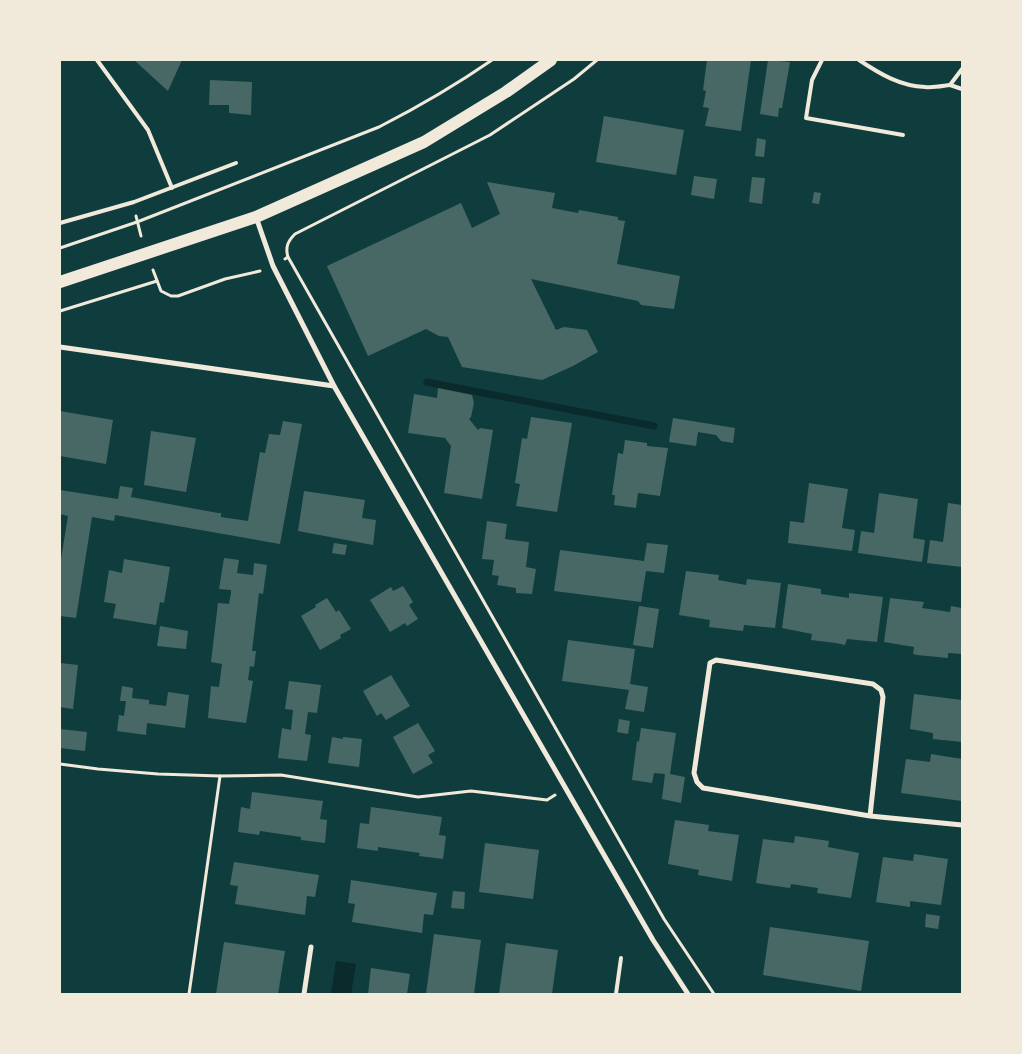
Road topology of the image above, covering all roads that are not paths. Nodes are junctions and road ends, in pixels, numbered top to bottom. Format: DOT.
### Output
graph roads {
  1 [pos="97,60"];
  2 [pos="551,60"];
  3 [pos="822,60"];
  4 [pos="859,60"];
  5 [pos="962,69"];
  6 [pos="950,85"];
  7 [pos="962,89"];
  8 [pos="903,135"];
  9 [pos="236,163"];
  10 [pos="172,188"];
  11 [pos="256,217"];
  12 [pos="60,222"];
  13 [pos="60,282"];
  14 [pos="60,347"];
  15 [pos="334,386"];
  16 [pos="870,816"];
  17 [pos="962,825"];
  18 [pos="311,947"];
  19 [pos="621,958"];
  20 [pos="686,993"];
  21 [pos="304,994"];
  22 [pos="616,994"];
  1 -- 10 [label="lane"];
  2 -- 11 [label="main road"];
  3 -- 8 [label="lane"];
  4 -- 6 [label="lane"];
  5 -- 6 [label="lane"];
  6 -- 7 [label="lane"];
  9 -- 10 [label="lane"];
  10 -- 12 [label="lane"];
  11 -- 13 [label="main road"];
  11 -- 15 [label="street"];
  14 -- 15 [label="street"];
  15 -- 20 [label="street"];
  16 -- 16 [label="street"];
  16 -- 17 [label="street"];
  18 -- 21 [label="street"];
  19 -- 22 [label="lane"];
}
